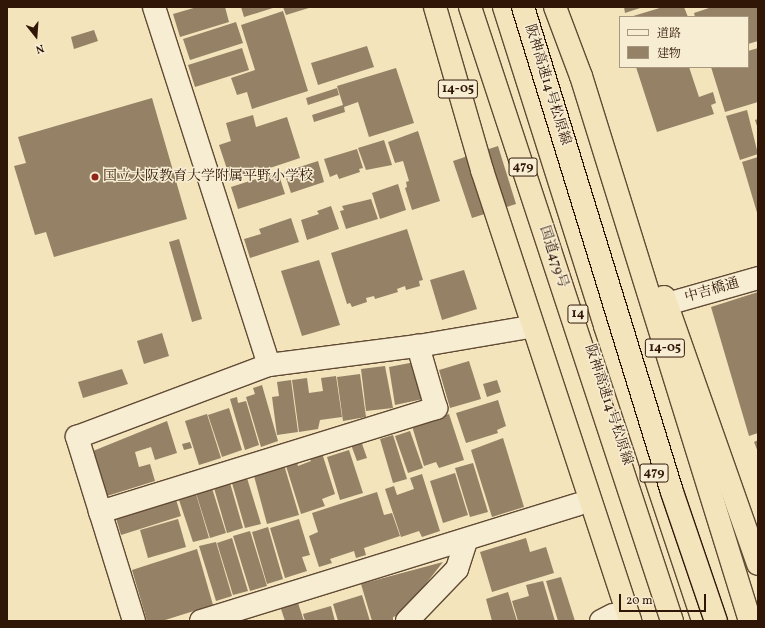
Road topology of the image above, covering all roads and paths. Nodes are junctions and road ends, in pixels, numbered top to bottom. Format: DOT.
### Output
graph roads {
  1 [pos="154,7"];
  2 [pos="426,7"];
  3 [pos="435,7"];
  4 [pos="470,7"];
  5 [pos="480,7"];
  6 [pos="504,7"];
  7 [pos="523,7"];
  8 [pos="556,7"];
  9 [pos="758,278"];
  10 [pos="667,304"];
  11 [pos="523,328"];
  12 [pos="418,346"];
  13 [pos="268,365"];
  14 [pos="578,504"];
  15 [pos="100,512"];
  16 [pos="466,541"];
  17 [pos="758,564"];
  18 [pos="615,620"];
  19 [pos="134,621"];
  20 [pos="201,621"];
  21 [pos="407,621"];
  22 [pos="672,621"];
  23 [pos="677,621"];
  24 [pos="703,621"];
  25 [pos="716,621"];
  26 [pos="750,621"];
  1 -- 13 [label="street"];
  2 -- 11 [label="highway"];
  3 -- 18 [label="highway, 14-05"];
  4 -- 22 [label="highway, 国道479号 / 479"];
  5 -- 23 [label="highway, 阪神高速14号松原線 / 14"];
  6 -- 24 [label="highway, 国道479号 / 479"];
  7 -- 25 [label="highway, 阪神高速14号松原線, bridge"];
  8 -- 10 [label="highway"];
  8 -- 26 [label="highway, 14-05"];
  9 -- 10 [label="street, 中吉橋通"];
  10 -- 17 [label="highway"];
  11 -- 12 [label="street"];
  11 -- 14 [label="highway"];
  12 -- 13 [label="street"];
  12 -- 15 [label="street"];
  13 -- 15 [label="street"];
  14 -- 16 [label="street"];
  14 -- 18 [label="highway"];
  15 -- 19 [label="street"];
  16 -- 20 [label="street"];
  16 -- 21 [label="street"];
}
